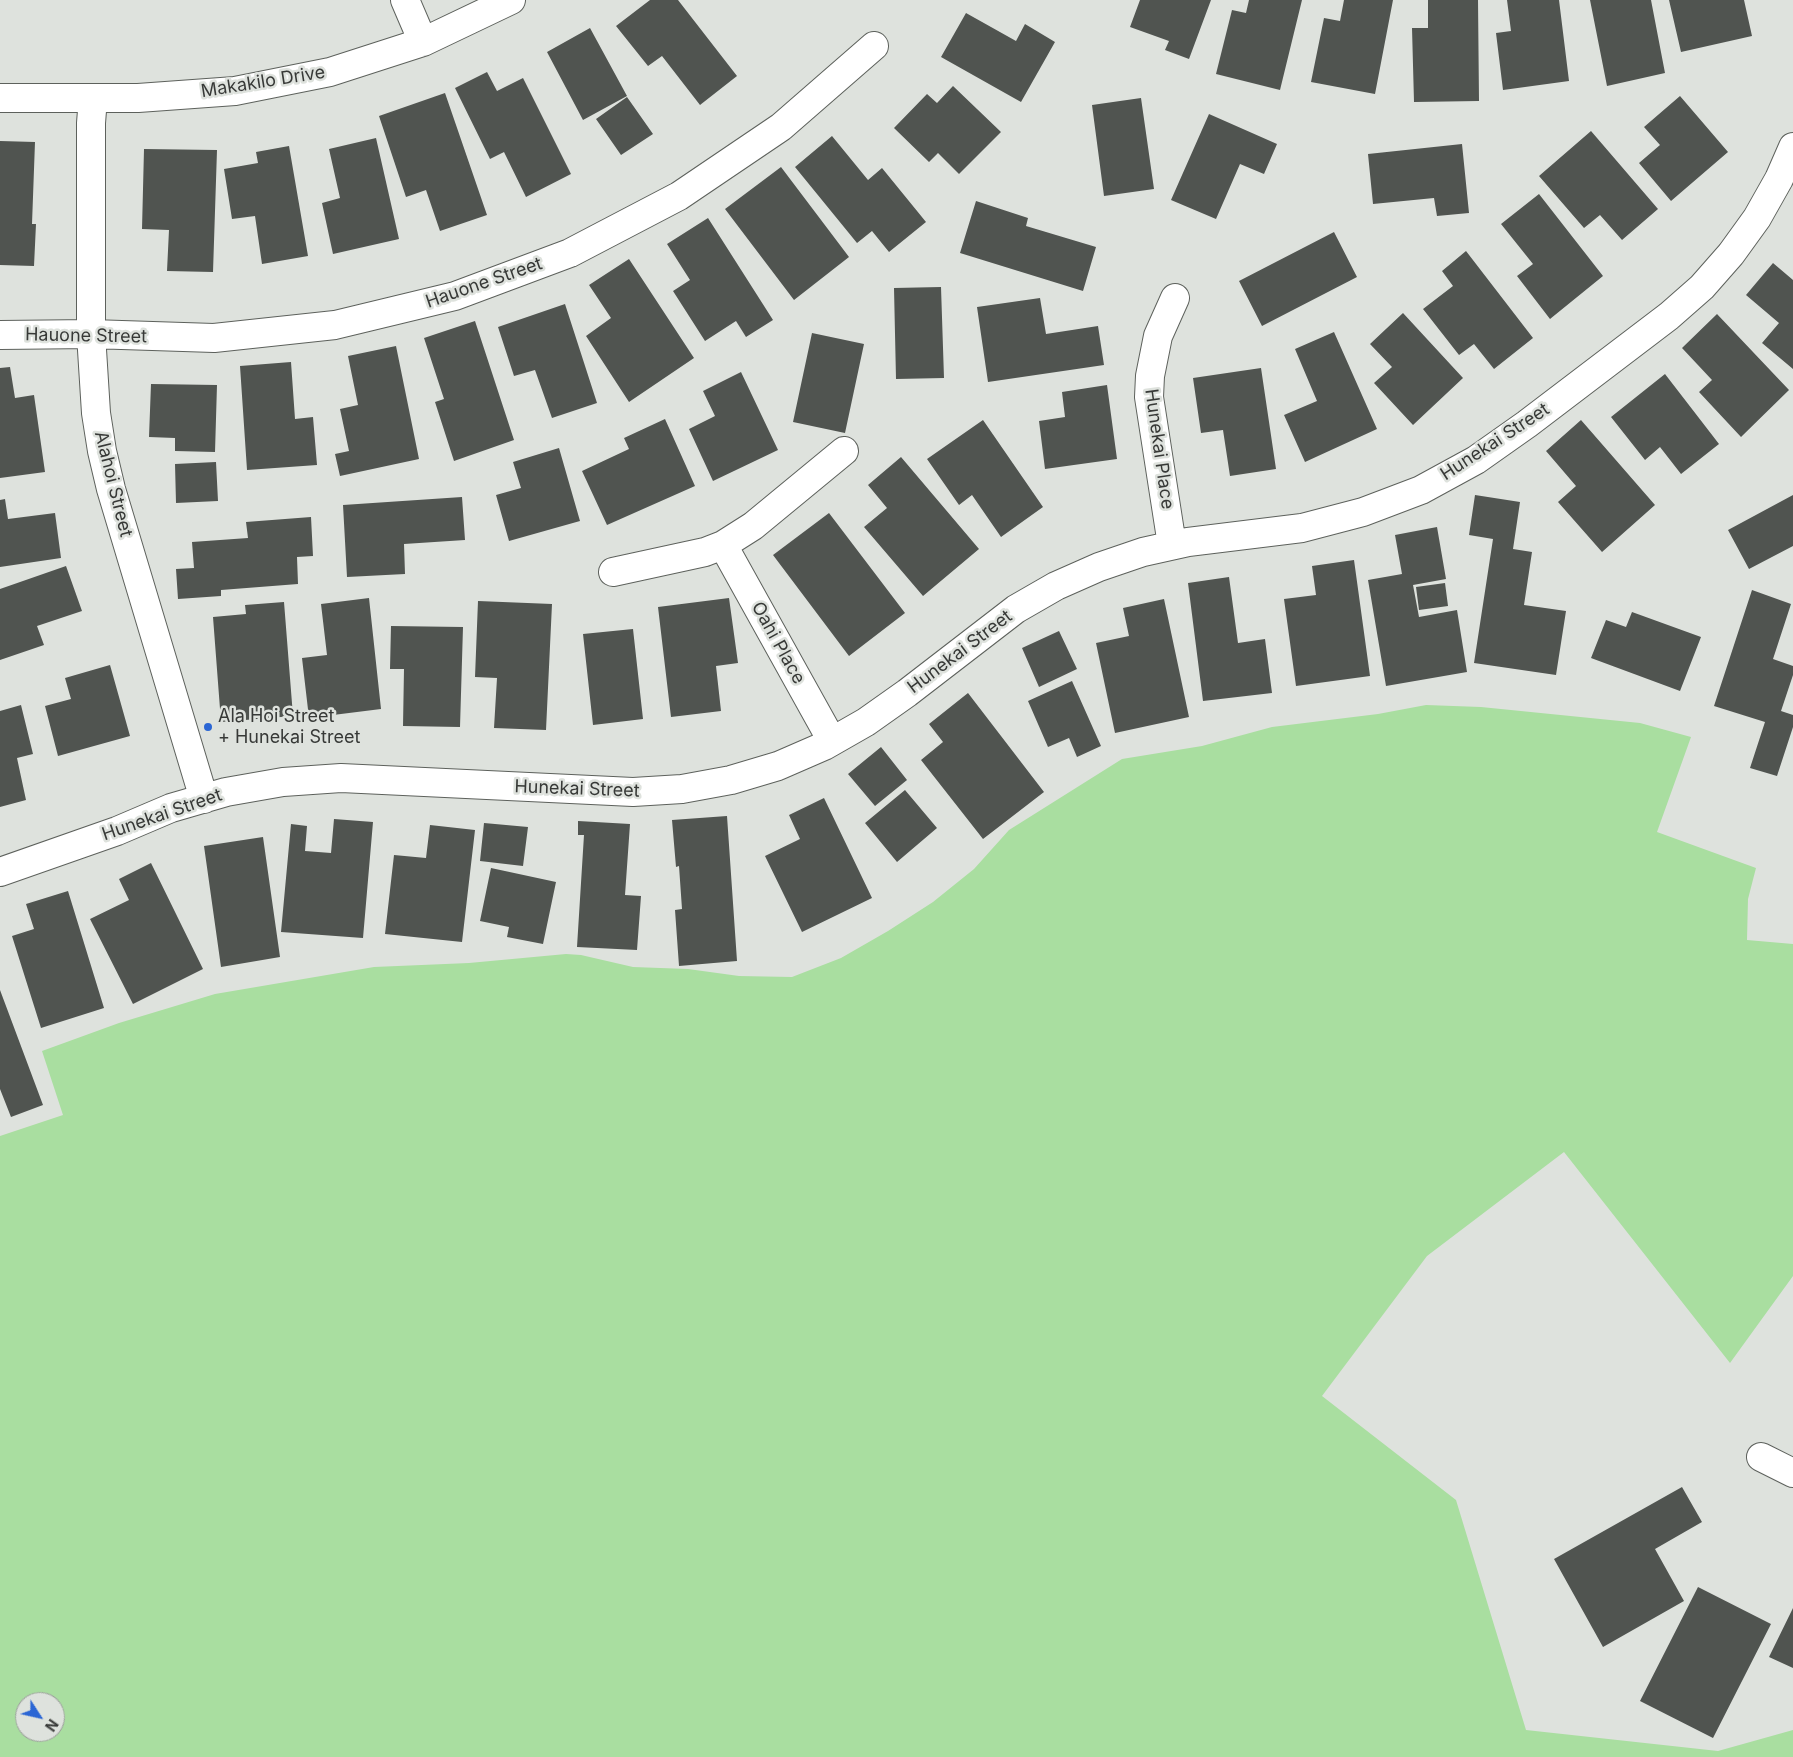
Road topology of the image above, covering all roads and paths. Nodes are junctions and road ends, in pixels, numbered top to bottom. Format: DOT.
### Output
graph roads {
  1 [pos="405,0"];
  2 [pos="511,0"];
  3 [pos="423,42"];
  4 [pos="874,46"];
  5 [pos="0,98"];
  6 [pos="93,98"];
  7 [pos="1793,147"];
  8 [pos="1175,298"];
  9 [pos="91,334"];
  10 [pos="0,335"];
  11 [pos="844,451"];
  12 [pos="723,545"];
  13 [pos="1172,545"];
  14 [pos="613,572"];
  15 [pos="832,741"];
  16 [pos="204,799"];
  17 [pos="0,872"];
  18 [pos="1761,1456"];
  19 [pos="1793,1473"];
  1 -- 3 [label="street"];
  2 -- 3 [label="street, Makakilo Drive"];
  3 -- 6 [label="street, Makakilo Drive"];
  4 -- 9 [label="street, Hauone Street"];
  5 -- 6 [label="street, Makakilo Drive"];
  6 -- 9 [label="street, Alahoi Street"];
  7 -- 13 [label="street, Hunekai Street"];
  8 -- 13 [label="street, Hunekai Place"];
  9 -- 10 [label="street, Hauone Street"];
  9 -- 16 [label="street, Alahoi Street"];
  11 -- 12 [label="street"];
  12 -- 14 [label="street"];
  12 -- 15 [label="street, Oahi Place"];
  13 -- 15 [label="street, Hunekai Street"];
  15 -- 16 [label="street, Hunekai Street"];
  16 -- 17 [label="street, Hunekai Street"];
  18 -- 19 [label="street"];
}
